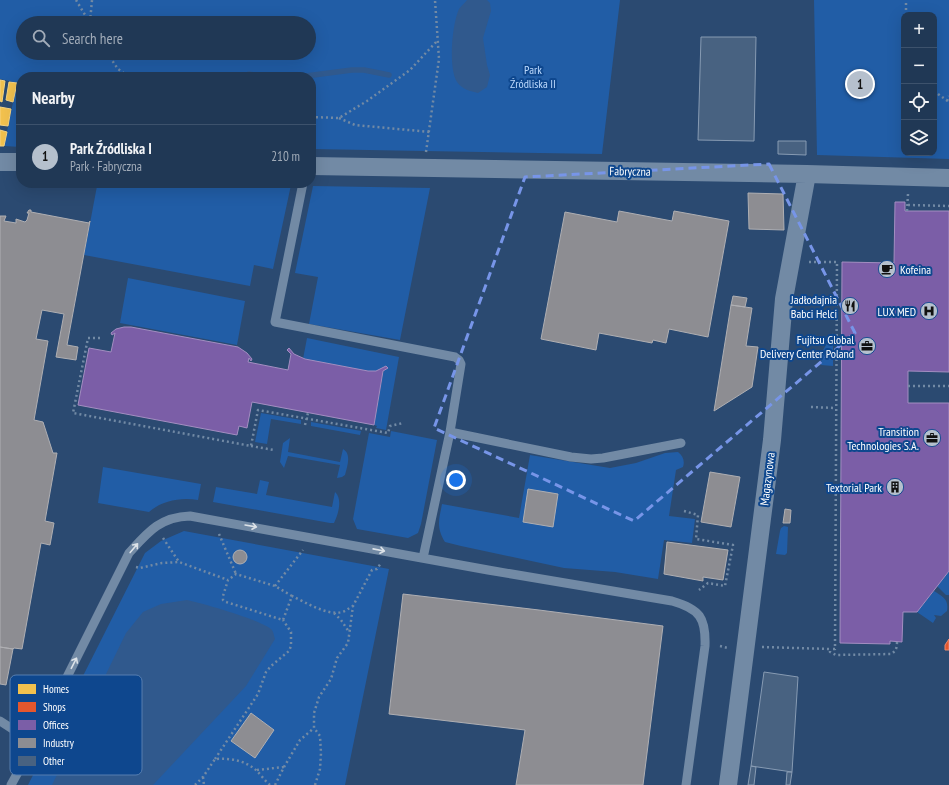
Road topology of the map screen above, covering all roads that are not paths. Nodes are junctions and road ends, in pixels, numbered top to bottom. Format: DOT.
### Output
graph roads {
  1 [pos="0,162"];
  2 [pos="16,162"];
  3 [pos="316,166"];
  4 [pos="807,174"];
  5 [pos="949,178"];
  6 [pos="302,188"];
  7 [pos="450,432"];
  8 [pos="681,443"];
  9 [pos="423,558"];
  10 [pos="68,675"];
  11 [pos="0,721"];
  12 [pos="10,727"];
  13 [pos="16,775"];
  14 [pos="11,785"];
  15 [pos="686,785"];
  16 [pos="728,785"];
  1 -- 2 [label="street"];
  3 -- 4 [label="street, Fabryczna"];
  4 -- 5 [label="street, Fabryczna"];
  4 -- 16 [label="street, Magazynowa"];
  6 -- 7 [label="lane"];
  7 -- 8 [label="lane"];
  7 -- 9 [label="lane"];
  10 -- 9 [label="lane, one-way"];
  9 -- 15 [label="lane"];
  11 -- 12 [label="lane"];
  13 -- 14 [label="lane"];
}
